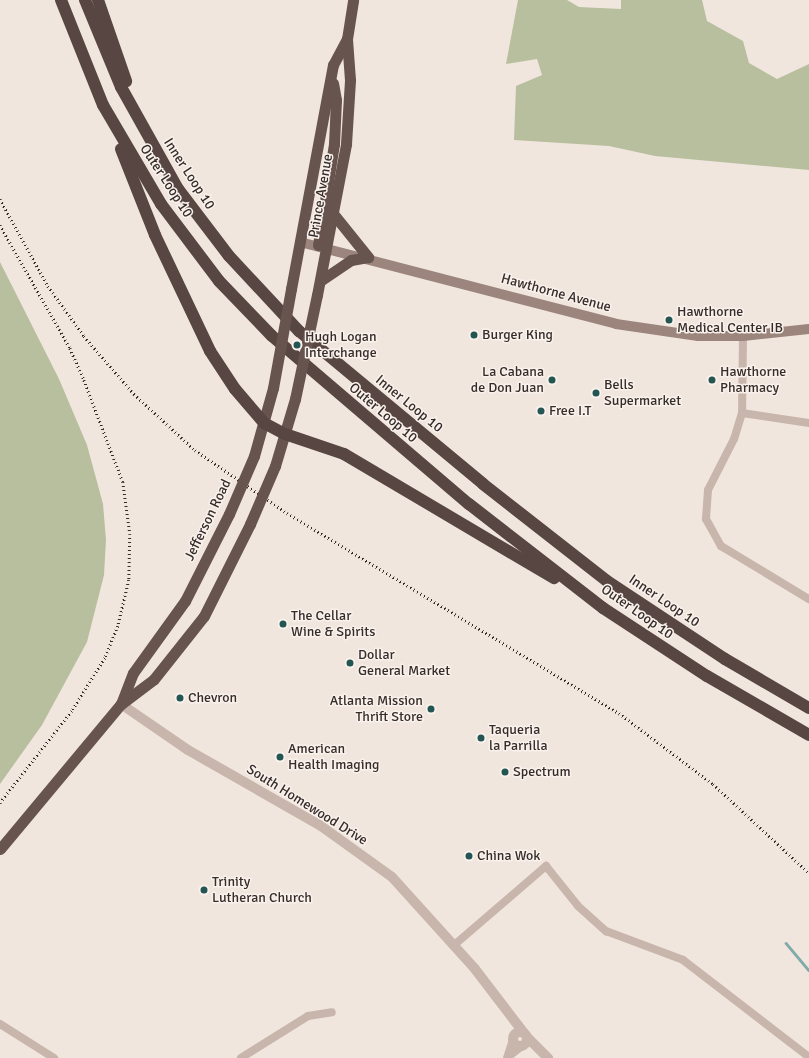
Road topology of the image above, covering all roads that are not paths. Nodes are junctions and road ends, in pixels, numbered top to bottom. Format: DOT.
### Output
graph roads {
  1 [pos="61,0"];
  2 [pos="85,0"];
  3 [pos="98,0"];
  4 [pos="353,0"];
  5 [pos="347,39"];
  6 [pos="332,75"];
  7 [pos="103,105"];
  8 [pos="155,152"];
  9 [pos="335,216"];
  10 [pos="300,242"];
  11 [pos="323,246"];
  12 [pos="368,257"];
  13 [pos="320,281"];
  14 [pos="809,329"];
  15 [pos="283,333"];
  16 [pos="743,336"];
  17 [pos="305,357"];
  18 [pos="742,413"];
  19 [pos="809,423"];
  20 [pos="264,424"];
  21 [pos="285,434"];
  22 [pos="809,599"];
  23 [pos="603,608"];
  24 [pos="121,704"];
  25 [pos="809,708"];
  26 [pos="809,735"];
  27 [pos="0,850"];
  28 [pos="453,946"];
  29 [pos="505,1009"];
  30 [pos="332,1012"];
  31 [pos="0,1024"];
  32 [pos="513,1039"];
  33 [pos="524,1040"];
  34 [pos="545,1056"];
  35 [pos="508,1057"];
  36 [pos="809,1057"];
  37 [pos="54,1058"];
  38 [pos="241,1058"];
  1 -- 7 [label="highway, Outer Loop 10"];
  2 -- 8 [label="highway, Inner Loop 10"];
  3 -- 8 [label="highway"];
  4 -- 5 [label="highway, Prince Avenue"];
  5 -- 6 [label="highway, Prince Avenue"];
  5 -- 9 [label="highway, Prince Avenue"];
  6 -- 10 [label="highway, Prince Avenue"];
  6 -- 11 [label="highway"];
  7 -- 20 [label="highway"];
  7 -- 23 [label="highway, Outer Loop 10"];
  8 -- 25 [label="highway, Inner Loop 10"];
  9 -- 11 [label="highway, Prince Avenue"];
  9 -- 12 [label="highway"];
  10 -- 11 [label="main road, Hawthorne Avenue"];
  10 -- 15 [label="highway, Prince Avenue, bridge"];
  11 -- 12 [label="main road, Hawthorne Avenue"];
  11 -- 13 [label="highway, Prince Avenue"];
  12 -- 13 [label="highway"];
  12 -- 16 [label="main road, Hawthorne Avenue"];
  13 -- 17 [label="highway, Prince Avenue, bridge"];
  14 -- 16 [label="main road, Hawthorne Avenue"];
  15 -- 20 [label="highway, Jefferson Road, bridge"];
  16 -- 18 [label="street"];
  17 -- 21 [label="highway, Jefferson Road, bridge"];
  18 -- 19 [label="street"];
  18 -- 22 [label="street"];
  20 -- 21 [label="highway"];
  20 -- 24 [label="highway, Jefferson Road, bridge"];
  21 -- 23 [label="highway"];
  21 -- 24 [label="highway, Jefferson Road, bridge"];
  23 -- 26 [label="highway, Outer Loop 10"];
  24 -- 27 [label="highway, Jefferson Road"];
  24 -- 28 [label="street, South Homewood Drive"];
  28 -- 29 [label="street, South Homewood Drive"];
  28 -- 36 [label="street"];
  29 -- 32 [label="street, South Homewood Drive"];
  29 -- 33 [label="street, South Homewood Drive"];
  30 -- 38 [label="street"];
  31 -- 37 [label="street"];
  32 -- 33 [label="street"];
  32 -- 35 [label="street"];
  33 -- 34 [label="street, South Homewood Drive"];
  33 -- 35 [label="street"];
}
